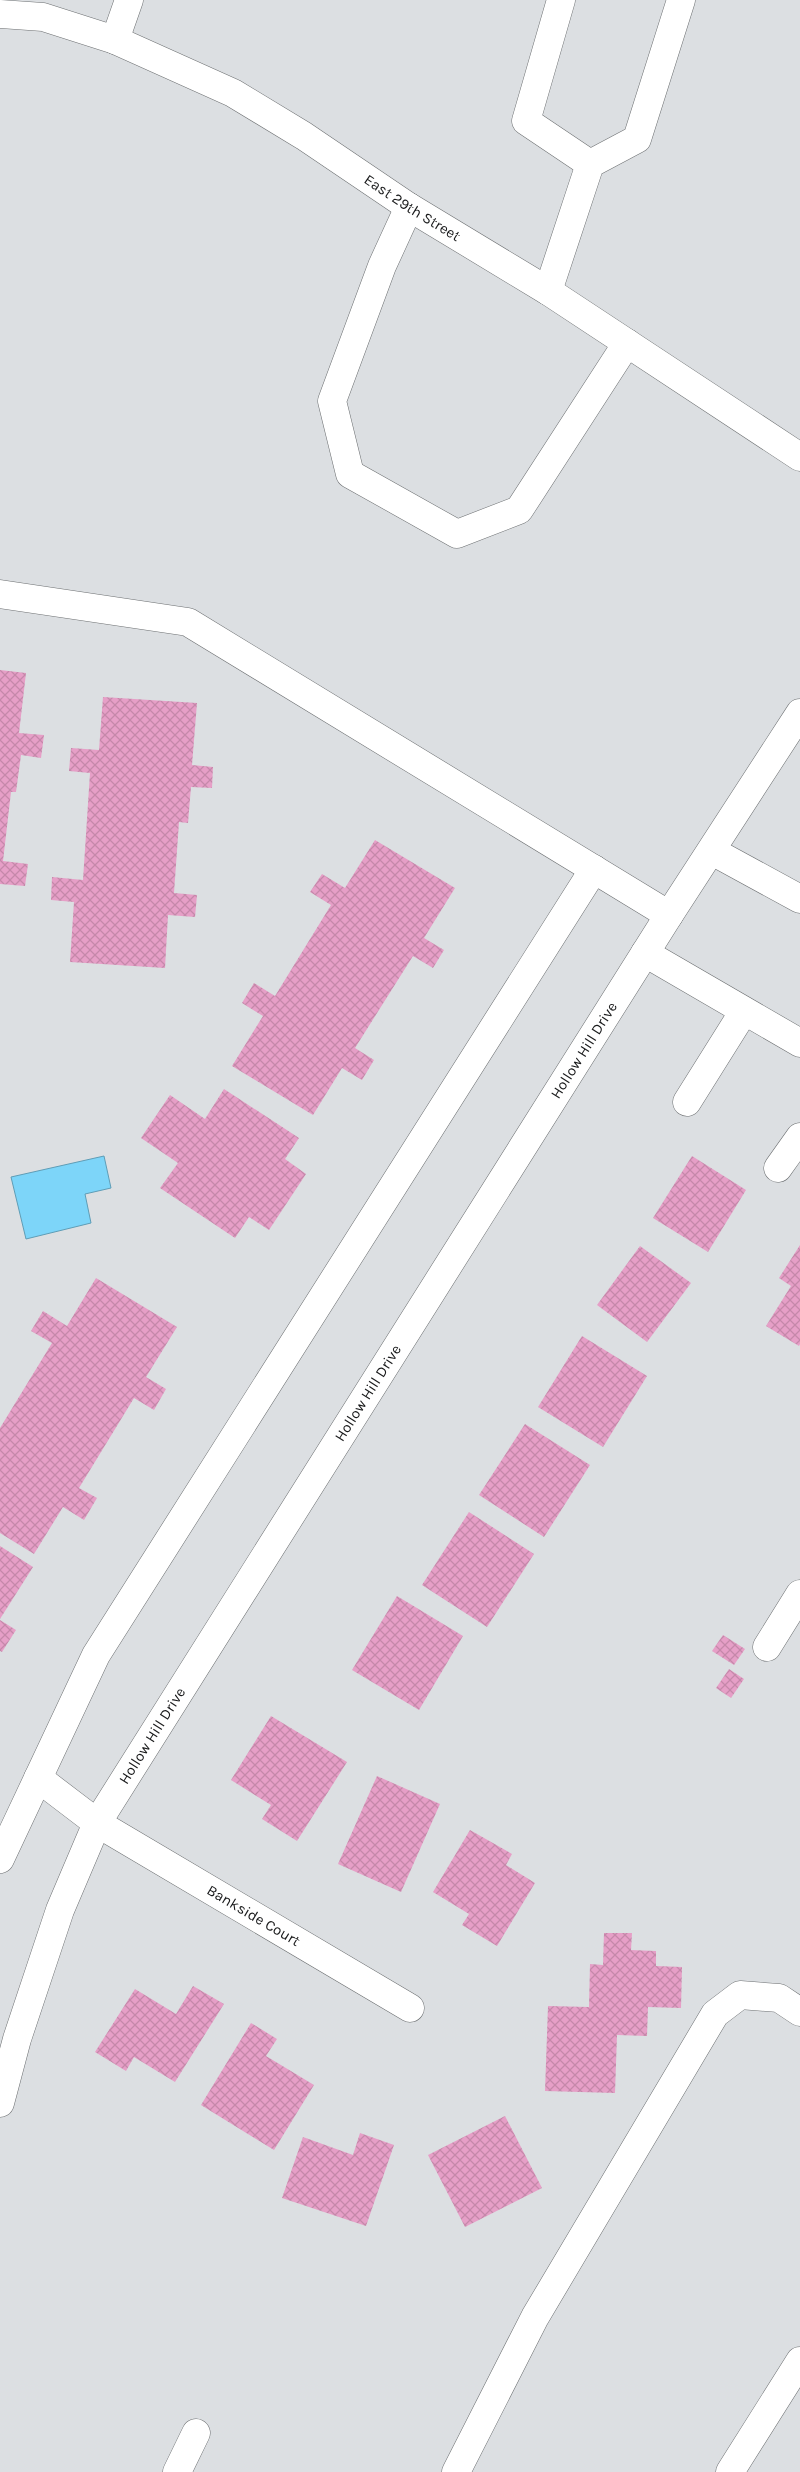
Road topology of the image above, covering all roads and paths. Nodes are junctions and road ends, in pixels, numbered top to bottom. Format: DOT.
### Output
graph roads {
  1 [pos="129,0"];
  2 [pos="561,0"];
  3 [pos="680,0"];
  4 [pos="0,14"];
  5 [pos="114,40"];
  6 [pos="590,164"];
  7 [pos="410,207"];
  8 [pos="548,291"];
  9 [pos="627,343"];
  10 [pos="800,457"];
  11 [pos="0,594"];
  12 [pos="800,713"];
  13 [pos="712,851"];
  14 [pos="594,869"];
  15 [pos="800,899"];
  16 [pos="669,915"];
  17 [pos="645,954"];
  18 [pos="744,1011"];
  19 [pos="800,1043"];
  20 [pos="687,1102"];
  21 [pos="800,1136"];
  22 [pos="778,1168"];
  23 [pos="800,1594"];
  24 [pos="767,1647"];
  25 [pos="38,1778"];
  26 [pos="97,1823"];
  27 [pos="0,1858"];
  28 [pos="410,2008"];
  29 [pos="800,2012"];
  30 [pos="0,2103"];
  31 [pos="800,2361"];
  32 [pos="196,2432"];
  33 [pos="177,2472"];
  34 [pos="456,2472"];
  35 [pos="730,2472"];
  1 -- 5 [label="street"];
  2 -- 6 [label="street"];
  3 -- 6 [label="street"];
  4 -- 5 [label="street, East 29th Street"];
  5 -- 7 [label="street, East 29th Street"];
  6 -- 8 [label="street"];
  7 -- 8 [label="street, East 29th Street"];
  7 -- 9 [label="street"];
  8 -- 9 [label="street, East 29th Street"];
  9 -- 10 [label="street, East 29th Street"];
  11 -- 14 [label="street"];
  12 -- 13 [label="street, Hollow Hill Drive"];
  13 -- 15 [label="street"];
  13 -- 16 [label="street, Hollow Hill Drive"];
  14 -- 16 [label="street"];
  14 -- 25 [label="street"];
  16 -- 17 [label="street, Hollow Hill Drive"];
  17 -- 18 [label="street"];
  17 -- 26 [label="street, Hollow Hill Drive"];
  18 -- 19 [label="street"];
  18 -- 20 [label="street"];
  21 -- 22 [label="street"];
  23 -- 24 [label="street"];
  25 -- 26 [label="street, Bankside Court"];
  25 -- 27 [label="street"];
  26 -- 28 [label="street, Bankside Court"];
  26 -- 30 [label="street, Hollow Hill Drive"];
  29 -- 34 [label="street"];
  31 -- 35 [label="street"];
  32 -- 33 [label="street"];
}
